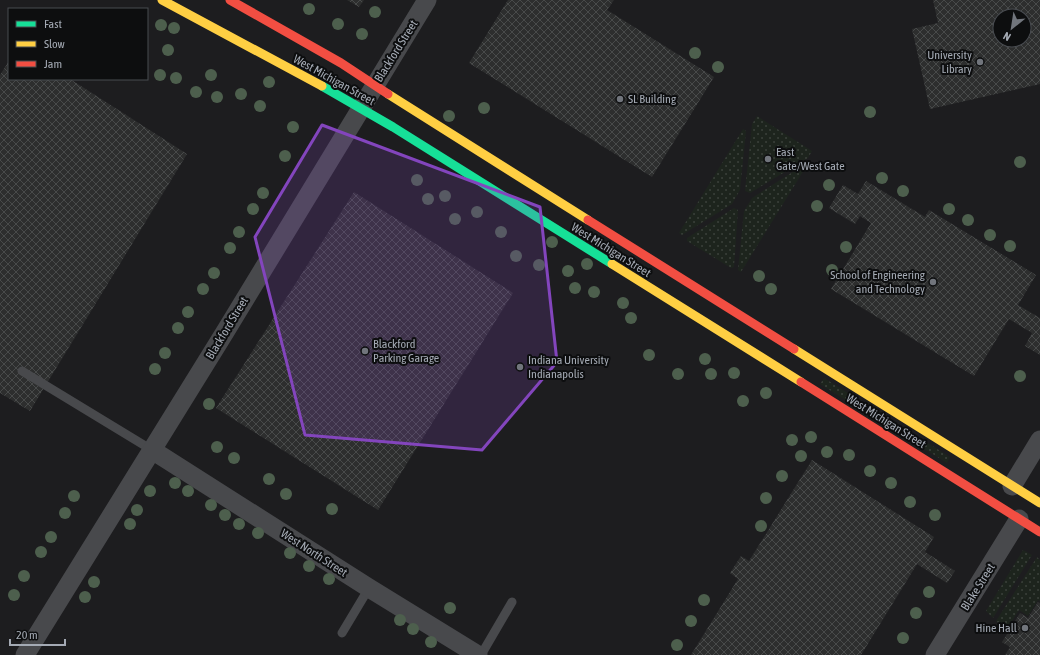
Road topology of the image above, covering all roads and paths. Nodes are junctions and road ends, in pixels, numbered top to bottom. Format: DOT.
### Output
graph roads {
  1 [pos="162,0"];
  2 [pos="230,0"];
  3 [pos="427,0"];
  4 [pos="374,86"];
  5 [pos="360,109"];
  6 [pos="22,371"];
  7 [pos="1040,440"];
  8 [pos="152,450"];
  9 [pos="980,465"];
  10 [pos="970,481"];
  11 [pos="1012,486"];
  12 [pos="1040,503"];
  13 [pos="1019,519"];
  14 [pos="1040,532"];
  15 [pos="369,588"];
  16 [pos="512,602"];
  17 [pos="342,633"];
  18 [pos="25,655"];
  19 [pos="479,655"];
  20 [pos="935,655"];
  1 -- 5 [label="main road, West Michigan Street"];
  2 -- 4 [label="main road, West Michigan Street"];
  3 -- 4 [label="street, Blackford Street"];
  4 -- 5 [label="street, Blackford Street"];
  4 -- 9 [label="main road, West Michigan Street"];
  5 -- 8 [label="street, Blackford Street"];
  5 -- 10 [label="main road, West Michigan Street"];
  6 -- 8 [label="lane"];
  7 -- 11 [label="street"];
  8 -- 15 [label="street, West North Street"];
  8 -- 18 [label="street, Blackford Street"];
  9 -- 10 [label="lane"];
  9 -- 11 [label="main road, West Michigan Street"];
  10 -- 13 [label="main road, West Michigan Street"];
  11 -- 12 [label="main road, West Michigan Street"];
  13 -- 14 [label="main road, West Michigan Street"];
  13 -- 20 [label="street, Blake Street"];
  15 -- 17 [label="lane"];
  15 -- 19 [label="street, West North Street"];
  16 -- 19 [label="lane"];
}
